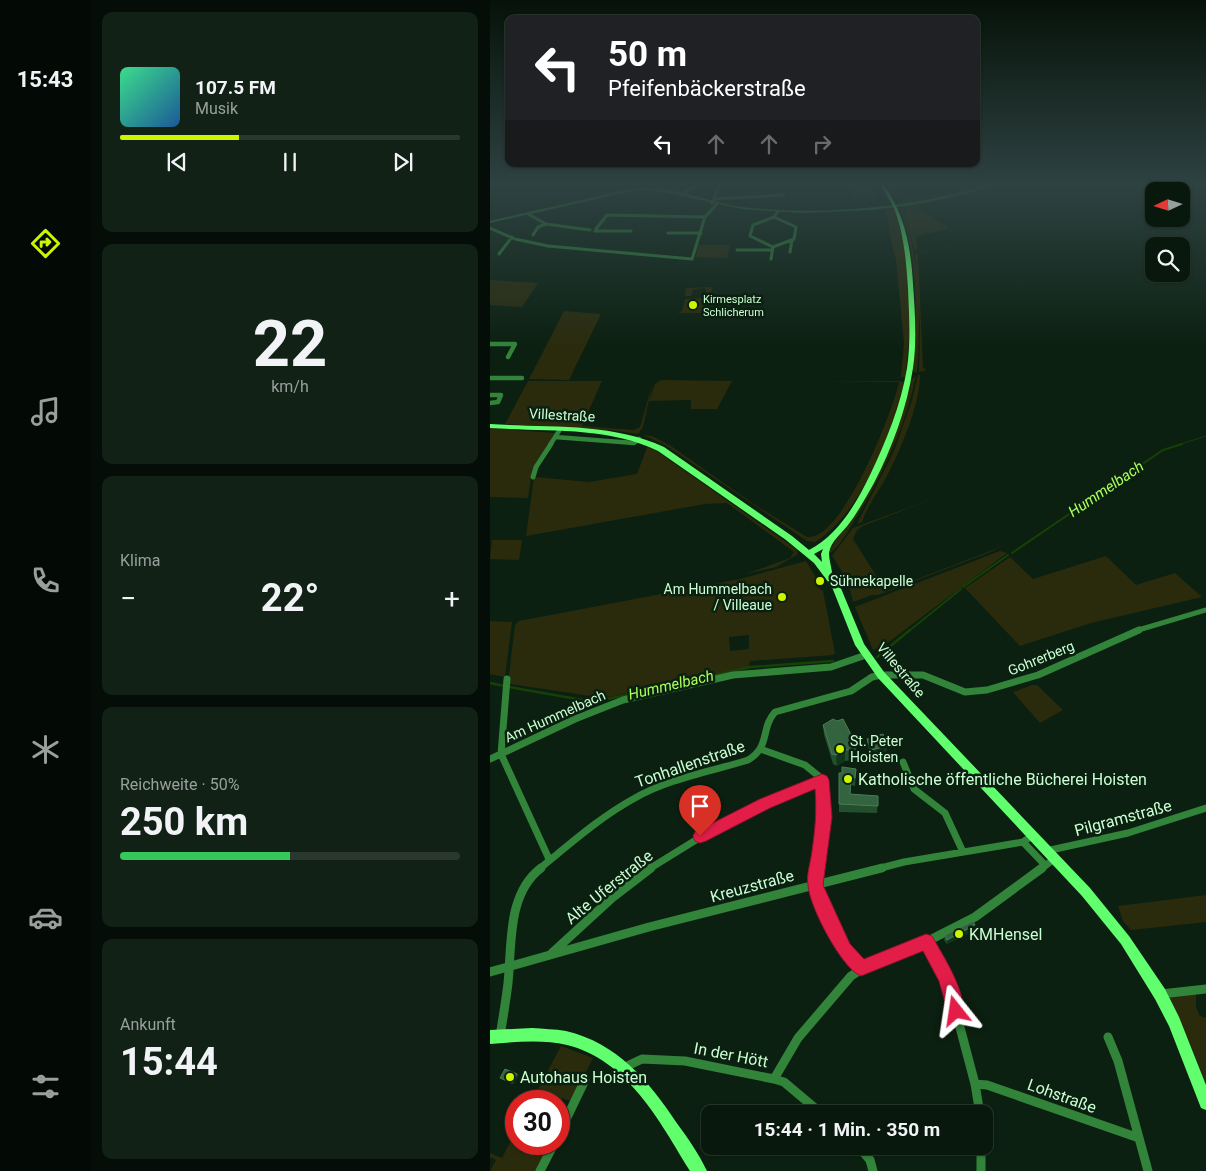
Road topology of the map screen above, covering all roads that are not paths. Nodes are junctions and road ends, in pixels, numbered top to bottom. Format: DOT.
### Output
graph roads {
  1 [pos="511,239"];
  2 [pos="520,239"];
  3 [pos="698,239"];
  4 [pos="755,239"];
  5 [pos="906,239"];
  6 [pos="792,240"];
  7 [pos="773,248"];
  8 [pos="738,250"];
  9 [pos="790,252"];
  10 [pos="499,254"];
  11 [pos="771,259"];
  12 [pos="490,344"];
  13 [pos="508,357"];
  14 [pos="492,378"];
  15 [pos="522,378"];
  16 [pos="490,384"];
  17 [pos="490,395"];
  18 [pos="490,402"];
  19 [pos="490,426"];
  20 [pos="557,434"];
  21 [pos="533,477"];
  22 [pos="830,540"];
  23 [pos="809,553"];
  24 [pos="829,574"];
  25 [pos="1206,610"];
  26 [pos="866,655"];
  27 [pos="881,675"];
  28 [pos="507,679"];
  29 [pos="763,750"];
  30 [pos="500,754"];
  31 [pos="490,759"];
  32 [pos="903,762"];
  33 [pos="822,780"];
  34 [pos="1206,808"];
  35 [pos="1028,839"];
  36 [pos="963,852"];
  37 [pos="1048,858"];
  38 [pos="549,859"];
  39 [pos="815,885"];
  40 [pos="926,942"];
  41 [pos="551,954"];
  42 [pos="510,967"];
  43 [pos="861,968"];
  44 [pos="490,972"];
  45 [pos="1206,989"];
  46 [pos="1160,994"];
  47 [pos="495,1036"];
  48 [pos="1108,1037"];
  49 [pos="625,1067"];
  50 [pos="774,1079"];
  51 [pos="585,1080"];
  52 [pos="975,1084"];
  53 [pos="1206,1103"];
  54 [pos="811,1105"];
  55 [pos="978,1105"];
  56 [pos="570,1111"];
  57 [pos="1139,1138"];
  58 [pos="548,1155"];
  59 [pos="866,1155"];
  60 [pos="981,1155"];
  61 [pos="540,1171"];
  62 [pos="699,1171"];
  63 [pos="873,1171"];
  64 [pos="981,1171"];
  65 [pos="1148,1171"];
  1 -- 10 [label="street"];
  2 -- 3 [label="street"];
  4 -- 7 [label="street"];
  5 -- 22 [label="main road"];
  6 -- 7 [label="street"];
  6 -- 9 [label="street"];
  7 -- 8 [label="street"];
  7 -- 11 [label="street"];
  12 -- 13 [label="street"];
  14 -- 15 [label="street"];
  14 -- 16 [label="street"];
  17 -- 18 [label="street"];
  19 -- 20 [label="main road, Villestraße"];
  20 -- 21 [label="street"];
  20 -- 23 [label="main road, Villestraße"];
  22 -- 23 [label="main road"];
  22 -- 24 [label="main road"];
  23 -- 24 [label="main road, Villestraße"];
  24 -- 26 [label="main road, Villestraße"];
  25 -- 27 [label="street, Gohrerberg"];
  26 -- 27 [label="main road, Villestraße"];
  26 -- 30 [label="street, Am Hummelbach"];
  27 -- 29 [label="street, Tonhallenstraße"];
  27 -- 35 [label="main road, Villestraße"];
  28 -- 30 [label="street"];
  29 -- 33 [label="street"];
  29 -- 38 [label="street, Tonhallenstraße"];
  30 -- 31 [label="street, Am Hummelbach"];
  30 -- 38 [label="street"];
  32 -- 36 [label="street"];
  33 -- 39 [label="street"];
  33 -- 41 [label="street, Alte Uferstraße"];
  34 -- 37 [label="street, Pilgramstraße"];
  35 -- 36 [label="street, Kreuzstraße"];
  35 -- 37 [label="main road, Villestraße"];
  36 -- 39 [label="street, Kreuzstraße"];
  37 -- 40 [label="street"];
  37 -- 46 [label="main road, Villestraße"];
  38 -- 42 [label="street, Tonhallenstraße"];
  39 -- 41 [label="street, Kreuzstraße"];
  39 -- 43 [label="street"];
  40 -- 43 [label="street"];
  40 -- 52 [label="street"];
  41 -- 42 [label="street, Kreuzstraße"];
  42 -- 44 [label="street, Kreuzstraße"];
  42 -- 47 [label="street"];
  43 -- 50 [label="street"];
  45 -- 46 [label="street"];
  46 -- 53 [label="main road, Villestraße"];
  47 -- 49 [label="main road"];
  48 -- 57 [label="street"];
  49 -- 50 [label="street, In der Hött"];
  49 -- 62 [label="main road"];
  50 -- 54 [label="street, In der Hött"];
  51 -- 56 [label="street"];
  52 -- 55 [label="street"];
  52 -- 57 [label="street, Lohstraße"];
  57 -- 65 [label="street"];
  58 -- 61 [label="street"];
  59 -- 63 [label="street"];
  60 -- 64 [label="street"];
}
